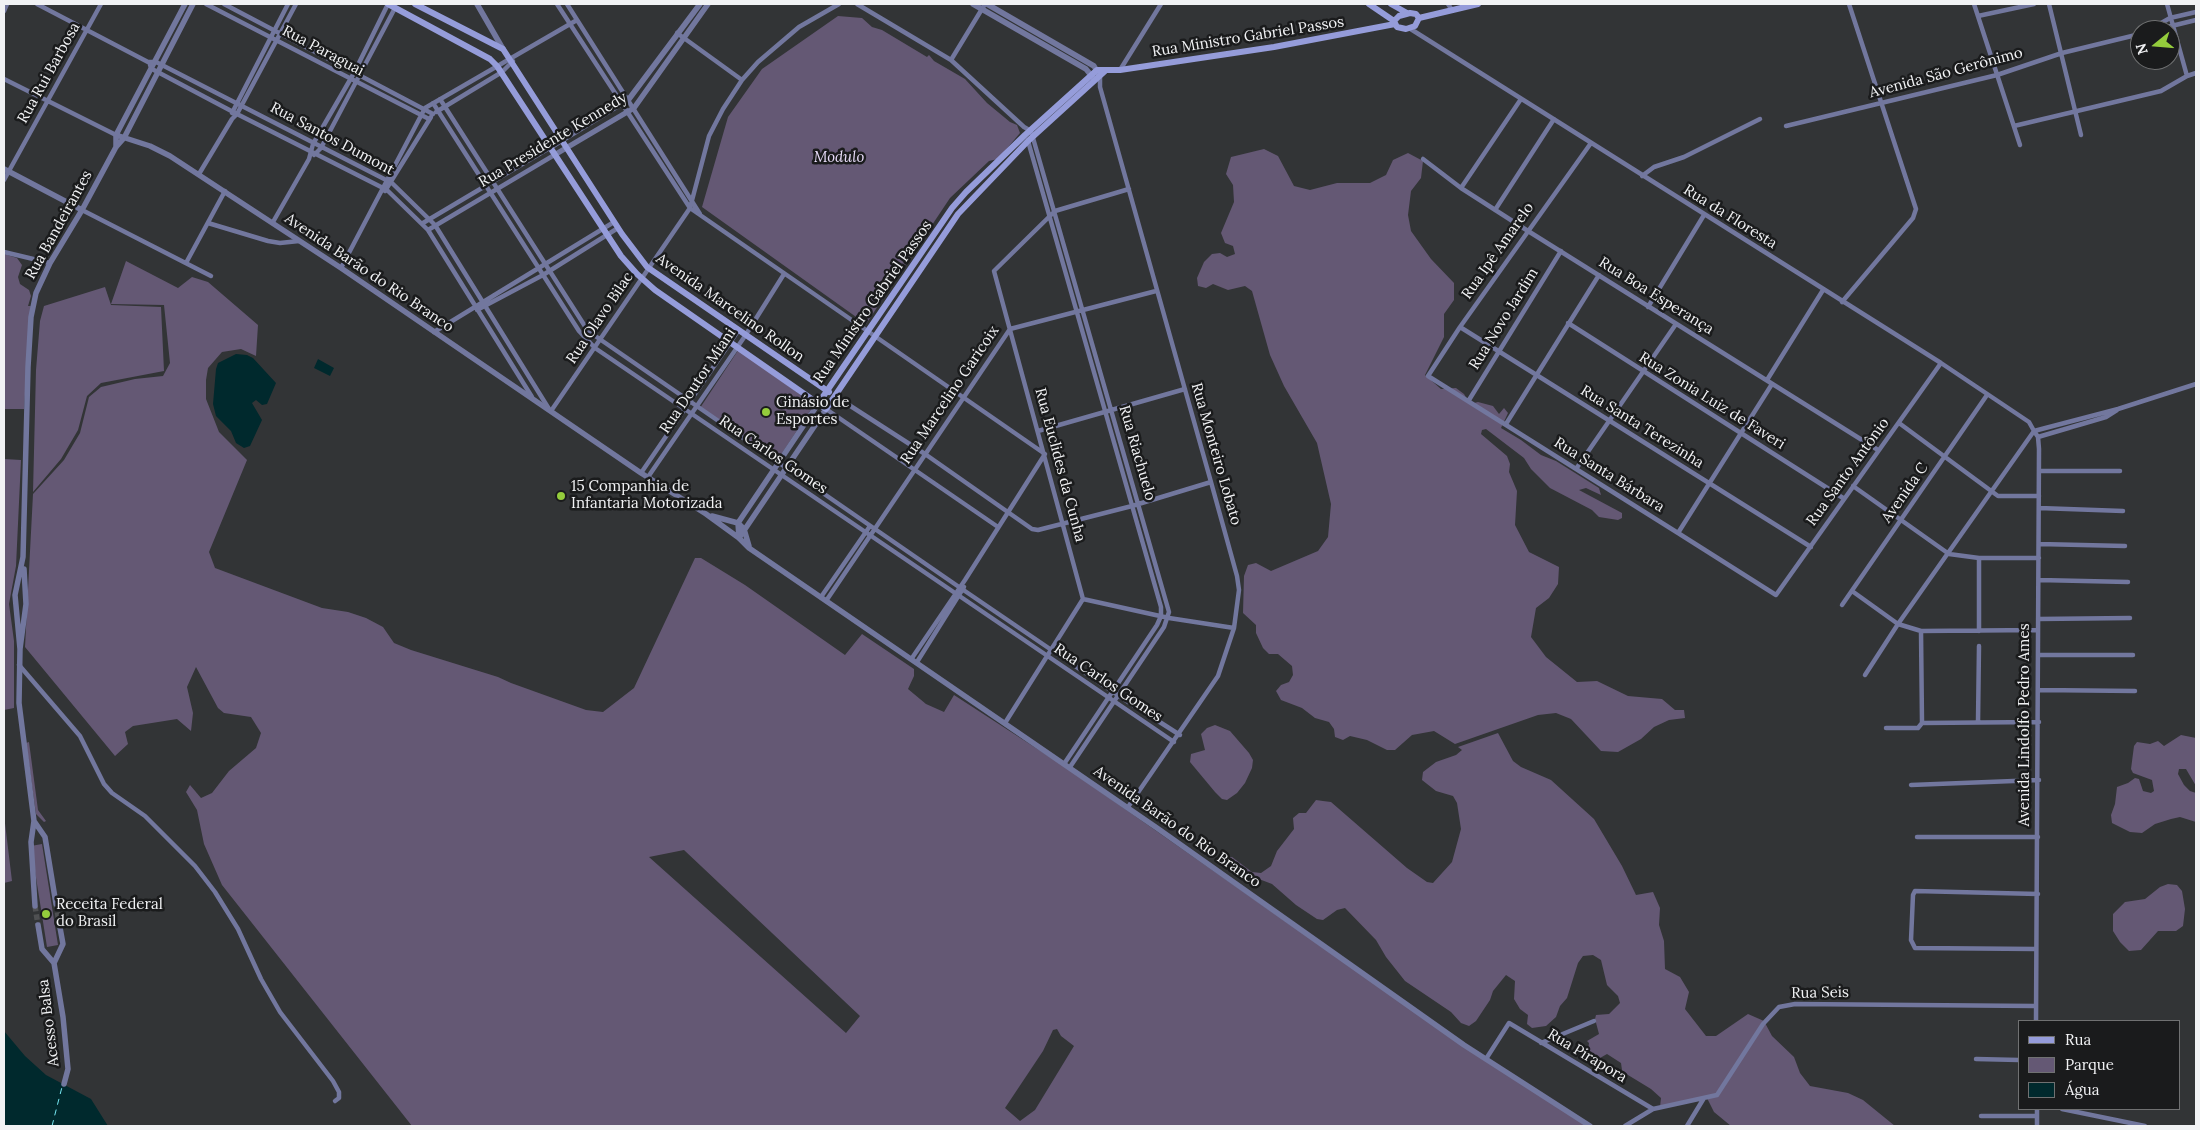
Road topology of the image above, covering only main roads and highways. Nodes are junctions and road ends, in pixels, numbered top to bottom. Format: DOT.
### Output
graph roads {
  1 [pos="388,4"];
  2 [pos="415,4"];
  3 [pos="1370,4"];
  4 [pos="1391,4"];
  5 [pos="1478,4"];
  6 [pos="396,6"];
  7 [pos="1407,13"];
  8 [pos="1419,18"];
  9 [pos="1395,22"];
  10 [pos="466,30"];
  11 [pos="461,43"];
  12 [pos="696,301"];
  13 [pos="889,308"];
  14 [pos="688,314"];
  15 [pos="827,390"];
  16 [pos="835,396"];
  17 [pos="818,404"];
  18 [pos="826,409"];
  1 -- 6 [label="main road, Avenida Marcelino Rollon"];
  2 -- 10 [label="main road"];
  3 -- 9 [label="main road"];
  4 -- 7 [label="main road"];
  5 -- 8 [label="main road"];
  6 -- 11 [label="main road, Avenida Marcelino Rollon"];
  7 -- 8 [label="main road"];
  7 -- 9 [label="main road, Rua Ministro Gabriel Passos"];
  8 -- 9 [label="main road, Rua Ministro Gabriel Passos"];
  9 -- 13 [label="main road, Rua Ministro Gabriel Passos"];
  10 -- 11 [label="main road"];
  10 -- 12 [label="main road, Avenida Marcelino Rollon"];
  11 -- 14 [label="main road, Avenida Marcelino Rollon"];
  12 -- 14 [label="main road"];
  12 -- 15 [label="main road, Avenida Marcelino Rollon"];
  13 -- 15 [label="main road, Rua Ministro Gabriel Passos"];
  13 -- 16 [label="main road, Rua Ministro Gabriel Passos"];
  14 -- 17 [label="main road, Avenida Marcelino Rollon"];
  15 -- 16 [label="main road, Avenida Marcelino Rollon"];
  15 -- 17 [label="main road, Rua Ministro Gabriel Passos"];
  16 -- 18 [label="main road, Rua Ministro Gabriel Passos"];
  17 -- 18 [label="main road, Avenida Marcelino Rollon"];
}
